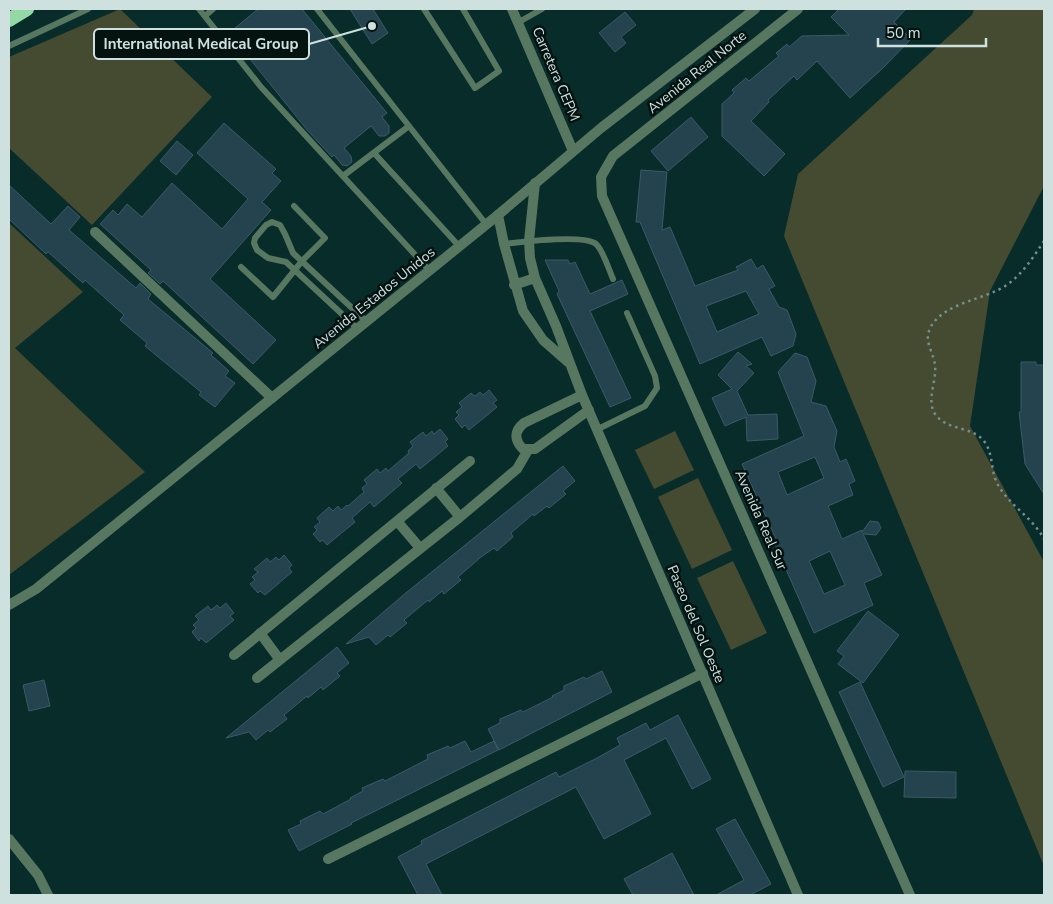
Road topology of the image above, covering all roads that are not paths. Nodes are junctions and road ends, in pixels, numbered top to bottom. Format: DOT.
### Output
graph roads {
  1 [pos="27,9"];
  2 [pos="88,9"];
  3 [pos="199,9"];
  4 [pos="213,9"];
  5 [pos="317,9"];
  6 [pos="424,9"];
  7 [pos="463,9"];
  8 [pos="512,9"];
  9 [pos="542,9"];
  10 [pos="755,9"];
  11 [pos="798,9"];
  12 [pos="205,16"];
  13 [pos="9,20"];
  14 [pos="519,22"];
  15 [pos="9,46"];
  16 [pos="409,126"];
  17 [pos="573,151"];
  18 [pos="374,153"];
  19 [pos="613,156"];
  20 [pos="343,176"];
  21 [pos="535,183"];
  22 [pos="294,206"];
  23 [pos="498,215"];
  24 [pos="486,224"];
  25 [pos="95,232"];
  26 [pos="529,241"];
  27 [pos="504,244"];
  28 [pos="459,246"];
  29 [pos="302,261"];
  30 [pos="241,267"];
  31 [pos="295,271"];
  32 [pos="430,271"];
  33 [pos="535,278"];
  34 [pos="613,279"];
  35 [pos="514,285"];
  36 [pos="627,313"];
  37 [pos="367,322"];
  38 [pos="358,329"];
  39 [pos="569,363"];
  40 [pos="582,395"];
  41 [pos="272,398"];
  42 [pos="589,410"];
  43 [pos="598,429"];
  44 [pos="528,450"];
  45 [pos="470,461"];
  46 [pos="436,488"];
  47 [pos="460,517"];
  48 [pos="396,521"];
  49 [pos="420,548"];
  50 [pos="9,605"];
  51 [pos="260,633"];
  52 [pos="234,654"];
  53 [pos="280,660"];
  54 [pos="703,673"];
  55 [pos="258,678"];
  56 [pos="9,840"];
  57 [pos="328,859"];
  58 [pos="48,895"];
  59 [pos="798,895"];
  60 [pos="910,895"];
  1 -- 13 [label="highway"];
  2 -- 15 [label="lane"];
  3 -- 12 [label="lane"];
  4 -- 12 [label="lane"];
  5 -- 16 [label="lane"];
  6 -- 7 [label="lane"];
  8 -- 14 [label="street, Carretera CEPM"];
  9 -- 14 [label="lane"];
  10 -- 17 [label="street, Avenida Estados Unidos"];
  11 -- 19 [label="street, Avenida Real Norte"];
  12 -- 20 [label="lane"];
  14 -- 17 [label="street, Carretera CEPM"];
  16 -- 18 [label="lane"];
  16 -- 24 [label="lane"];
  17 -- 21 [label="street, Avenida Estados Unidos"];
  18 -- 20 [label="lane"];
  18 -- 28 [label="lane"];
  19 -- 60 [label="street, Avenida Real Sur"];
  20 -- 32 [label="lane"];
  21 -- 23 [label="street, Avenida Estados Unidos"];
  21 -- 26 [label="street, Paseo del Sol Oeste"];
  22 -- 29 [label="lane"];
  23 -- 24 [label="street, Avenida Estados Unidos"];
  23 -- 27 [label="street, Paseo del Sol Oeste"];
  24 -- 28 [label="street, Avenida Estados Unidos"];
  25 -- 41 [label="street"];
  26 -- 27 [label="lane"];
  26 -- 33 [label="street, Paseo del Sol Oeste"];
  26 -- 34 [label="lane"];
  27 -- 35 [label="street, Paseo del Sol Oeste"];
  28 -- 32 [label="street, Avenida Estados Unidos"];
  29 -- 31 [label="lane"];
  29 -- 31 [label="lane"];
  29 -- 37 [label="lane"];
  30 -- 31 [label="lane"];
  31 -- 38 [label="lane"];
  32 -- 37 [label="street, Avenida Estados Unidos"];
  33 -- 35 [label="street"];
  33 -- 39 [label="street, Paseo del Sol Oeste"];
  35 -- 39 [label="street, Paseo del Sol Oeste"];
  36 -- 43 [label="lane"];
  37 -- 38 [label="street, Avenida Estados Unidos"];
  38 -- 41 [label="street, Avenida Estados Unidos"];
  39 -- 40 [label="street, Paseo del Sol Oeste"];
  40 -- 42 [label="street, Paseo del Sol Oeste"];
  40 -- 44 [label="street"];
  41 -- 50 [label="street, Avenida Estados Unidos"];
  42 -- 43 [label="street, Paseo del Sol Oeste"];
  42 -- 44 [label="street"];
  43 -- 54 [label="street, Paseo del Sol Oeste"];
  44 -- 47 [label="street"];
  45 -- 46 [label="street"];
  46 -- 47 [label="street"];
  46 -- 48 [label="street"];
  47 -- 49 [label="street"];
  48 -- 49 [label="street"];
  48 -- 51 [label="street"];
  49 -- 53 [label="street"];
  51 -- 52 [label="street"];
  51 -- 53 [label="street"];
  53 -- 55 [label="street"];
  54 -- 57 [label="street"];
  54 -- 59 [label="street, Paseo del Sol Oeste"];
  56 -- 58 [label="street"];
}
